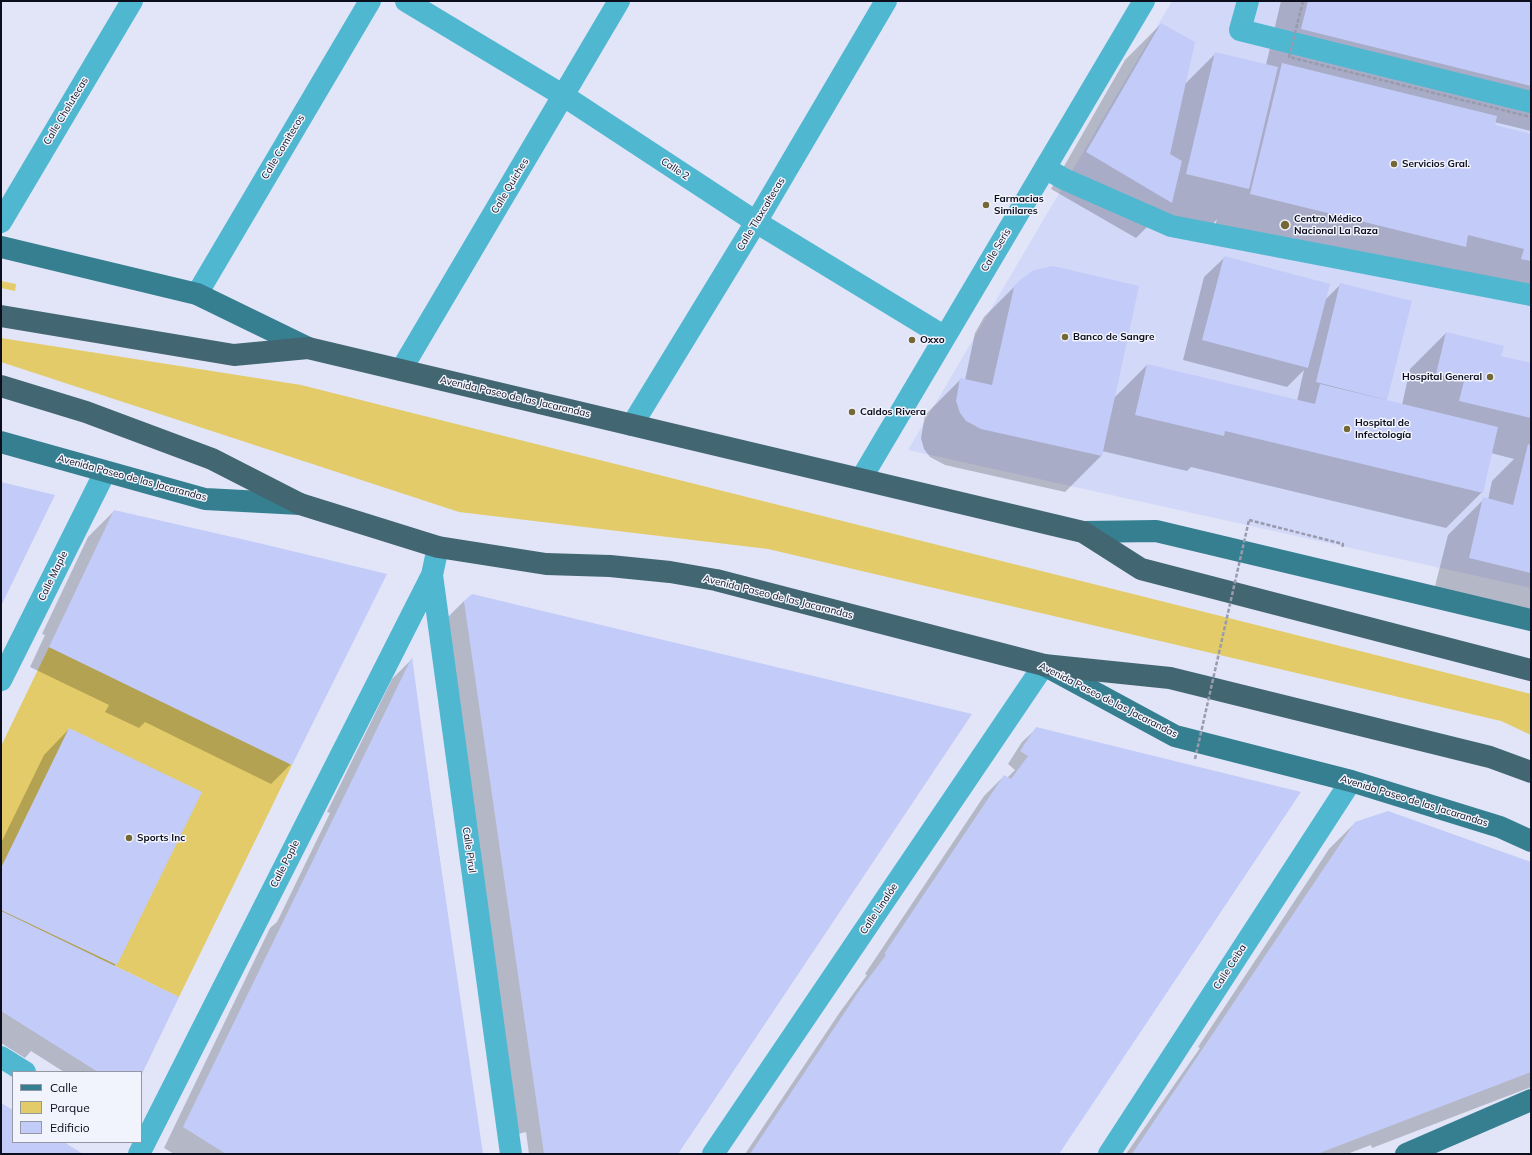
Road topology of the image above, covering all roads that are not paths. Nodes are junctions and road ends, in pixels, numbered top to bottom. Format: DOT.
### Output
graph roads {
  1 [pos="132,1"];
  2 [pos="370,1"];
  3 [pos="406,1"];
  4 [pos="619,1"];
  5 [pos="886,1"];
  6 [pos="1144,1"];
  7 [pos="1248,1"];
  8 [pos="564,96"];
  9 [pos="1531,102"];
  10 [pos="1045,168"];
  11 [pos="1,222"];
  12 [pos="756,222"];
  13 [pos="1,248"];
  14 [pos="197,294"];
  15 [pos="1531,295"];
  16 [pos="1,316"];
  17 [pos="945,337"];
  18 [pos="308,348"];
  19 [pos="401,370"];
  20 [pos="1,386"];
  21 [pos="632,425"];
  22 [pos="1,442"];
  23 [pos="105,472"];
  24 [pos="861,479"];
  25 [pos="300,504"];
  26 [pos="1083,532"];
  27 [pos="438,548"];
  28 [pos="432,575"];
  29 [pos="1531,620"];
  30 [pos="1044,665"];
  31 [pos="1531,670"];
  32 [pos="1,680"];
  33 [pos="1531,772"];
  34 [pos="1351,781"];
  35 [pos="1531,841"];
  36 [pos="1,1057"];
  37 [pos="23,1071"];
  38 [pos="1531,1100"];
  39 [pos="141,1150"];
  40 [pos="511,1154"];
  41 [pos="713,1154"];
  42 [pos="1109,1154"];
  43 [pos="1406,1154"];
  1 -- 11 [label="street, Calle Cholutecas"];
  2 -- 14 [label="street, Calle Comitecos"];
  3 -- 8 [label="street, Calle 2"];
  4 -- 8 [label="street, Calle Quiches"];
  5 -- 12 [label="street, Calle Tlaxcaltecas"];
  6 -- 10 [label="street, Calle Seris"];
  7 -- 9 [label="street"];
  8 -- 12 [label="street, Calle 2"];
  8 -- 19 [label="street, Calle Quiches"];
  10 -- 15 [label="street"];
  10 -- 17 [label="street, Calle Seris"];
  12 -- 17 [label="street, Calle 2"];
  12 -- 21 [label="street, Calle Tlaxcaltecas"];
  13 -- 14 [label="main road, Avenida Paseo de las Jacarandas"];
  14 -- 18 [label="main road, Avenida Paseo de las Jacarandas"];
  16 -- 18 [label="highway"];
  17 -- 24 [label="street, Calle Seris"];
  18 -- 19 [label="highway, Avenida Paseo de las Jacarandas"];
  19 -- 21 [label="highway, Avenida Paseo de las Jacarandas"];
  20 -- 25 [label="highway"];
  21 -- 24 [label="highway, Avenida Paseo de las Jacarandas"];
  22 -- 23 [label="main road, Avenida Paseo de las Jacarandas"];
  23 -- 25 [label="main road, Avenida Paseo de las Jacarandas"];
  23 -- 32 [label="street, Calle Maple"];
  24 -- 26 [label="highway, Avenida Paseo de las Jacarandas"];
  25 -- 27 [label="highway, Avenida Paseo de las Jacarandas"];
  26 -- 29 [label="main road, Avenida Paseo de las Jacarandas"];
  26 -- 31 [label="highway"];
  27 -- 28 [label="street, Calle Pirul"];
  27 -- 30 [label="highway, Avenida Paseo de las Jacarandas"];
  28 -- 39 [label="street, Calle Pople"];
  28 -- 40 [label="street, Calle Pirul"];
  30 -- 33 [label="highway"];
  30 -- 34 [label="main road, Avenida Paseo de las Jacarandas"];
  30 -- 41 [label="street, Calle Linalóe"];
  34 -- 35 [label="main road, Avenida Paseo de las Jacarandas"];
  34 -- 42 [label="street, Calle Ceiba"];
  36 -- 37 [label="street"];
  38 -- 43 [label="main road"];
}
